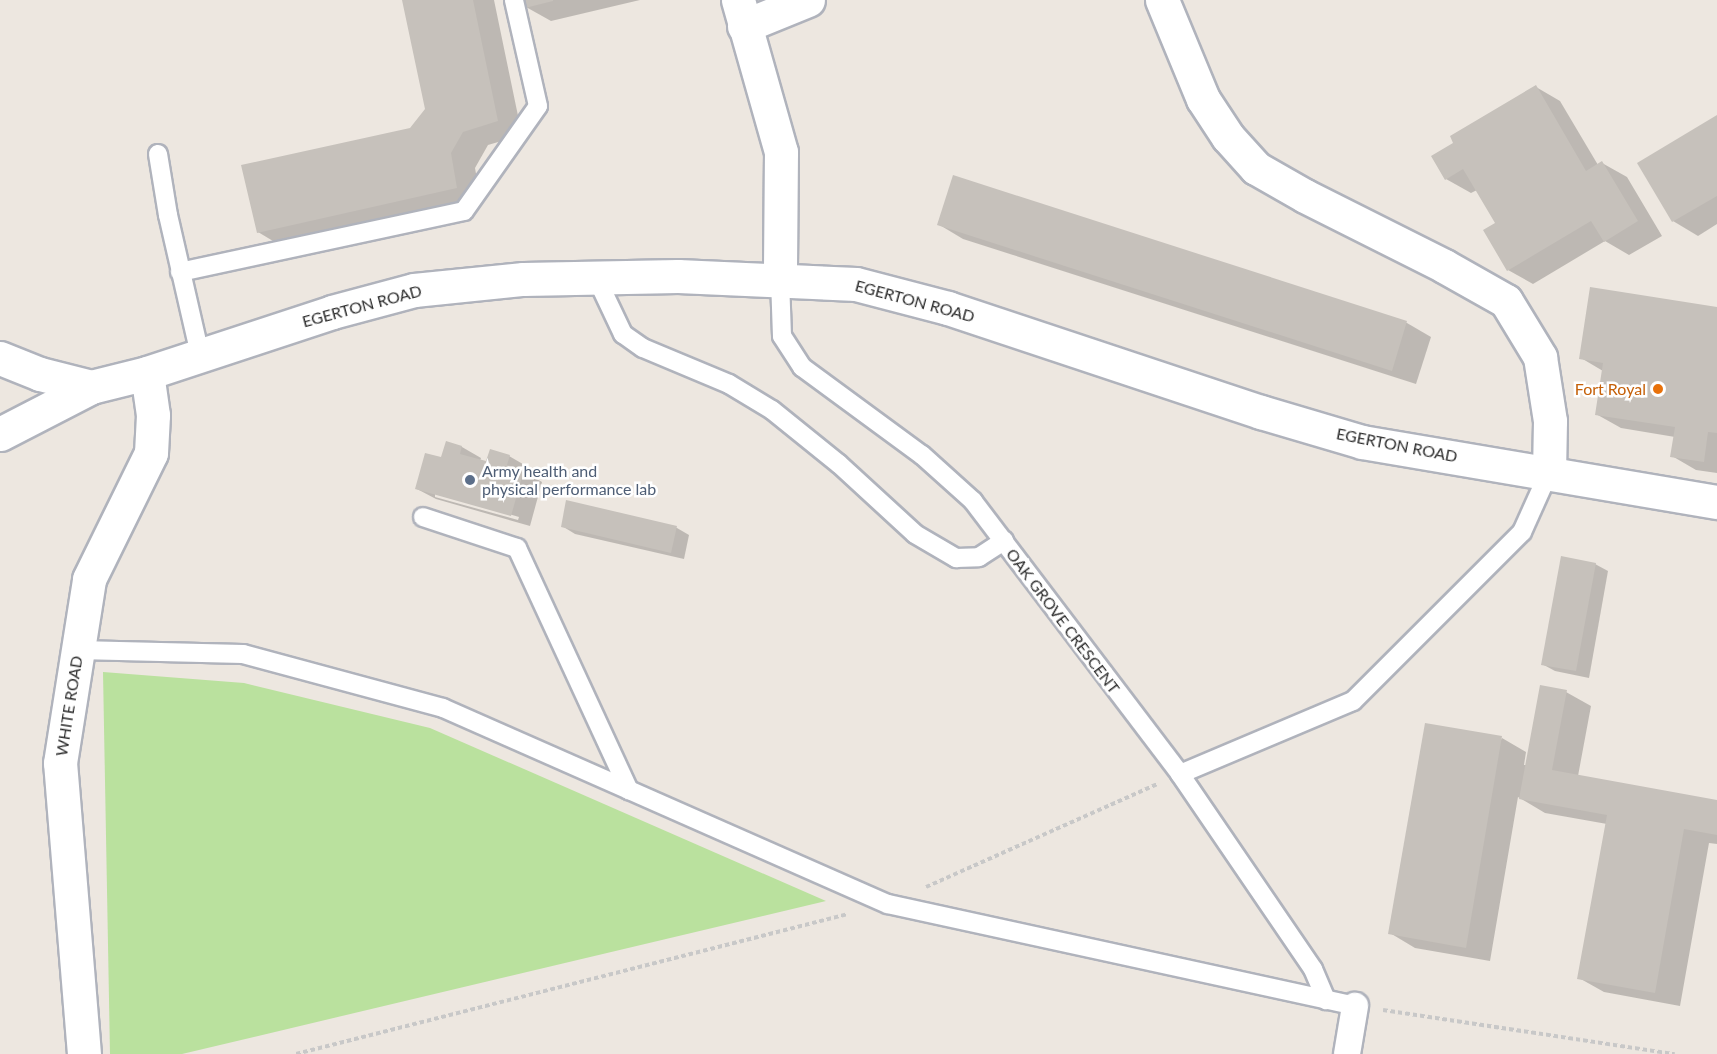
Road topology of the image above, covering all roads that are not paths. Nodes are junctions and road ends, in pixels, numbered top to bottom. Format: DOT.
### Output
graph roads {
  1 [pos="513,0"];
  2 [pos="808,0"];
  3 [pos="1162,0"];
  4 [pos="741,13"];
  5 [pos="158,154"];
  6 [pos="180,272"];
  7 [pos="596,277"];
  8 [pos="780,279"];
  9 [pos="200,355"];
  10 [pos="0,357"];
  11 [pos="147,373"];
  12 [pos="91,387"];
  13 [pos="0,434"];
  14 [pos="1549,472"];
  15 [pos="1717,502"];
  16 [pos="423,517"];
  17 [pos="1004,541"];
  18 [pos="78,650"];
  19 [pos="1180,774"];
  20 [pos="629,790"];
  21 [pos="1326,1000"];
  22 [pos="1355,1006"];
  23 [pos="84,1054"];
  24 [pos="1347,1054"];
  1 -- 6 [label="lane"];
  2 -- 4 [label="street"];
  3 -- 14 [label="street"];
  4 -- 8 [label="street"];
  5 -- 6 [label="lane"];
  6 -- 9 [label="lane"];
  7 -- 8 [label="street, EGERTON ROAD"];
  7 -- 9 [label="street, EGERTON ROAD"];
  7 -- 17 [label="lane"];
  8 -- 14 [label="street, EGERTON ROAD"];
  8 -- 17 [label="lane, OAK GROVE CRESCENT"];
  9 -- 11 [label="street, EGERTON ROAD"];
  10 -- 12 [label="street, EGERTON ROAD"];
  11 -- 12 [label="street, EGERTON ROAD"];
  11 -- 18 [label="street, WHITE ROAD"];
  12 -- 13 [label="street"];
  14 -- 15 [label="street, EGERTON ROAD"];
  14 -- 19 [label="lane"];
  16 -- 20 [label="lane"];
  17 -- 19 [label="lane, OAK GROVE CRESCENT"];
  18 -- 20 [label="lane"];
  18 -- 23 [label="street, WHITE ROAD"];
  19 -- 21 [label="lane, OAK GROVE CRESCENT"];
  20 -- 21 [label="lane"];
  21 -- 22 [label="lane"];
  22 -- 24 [label="street"];
}
